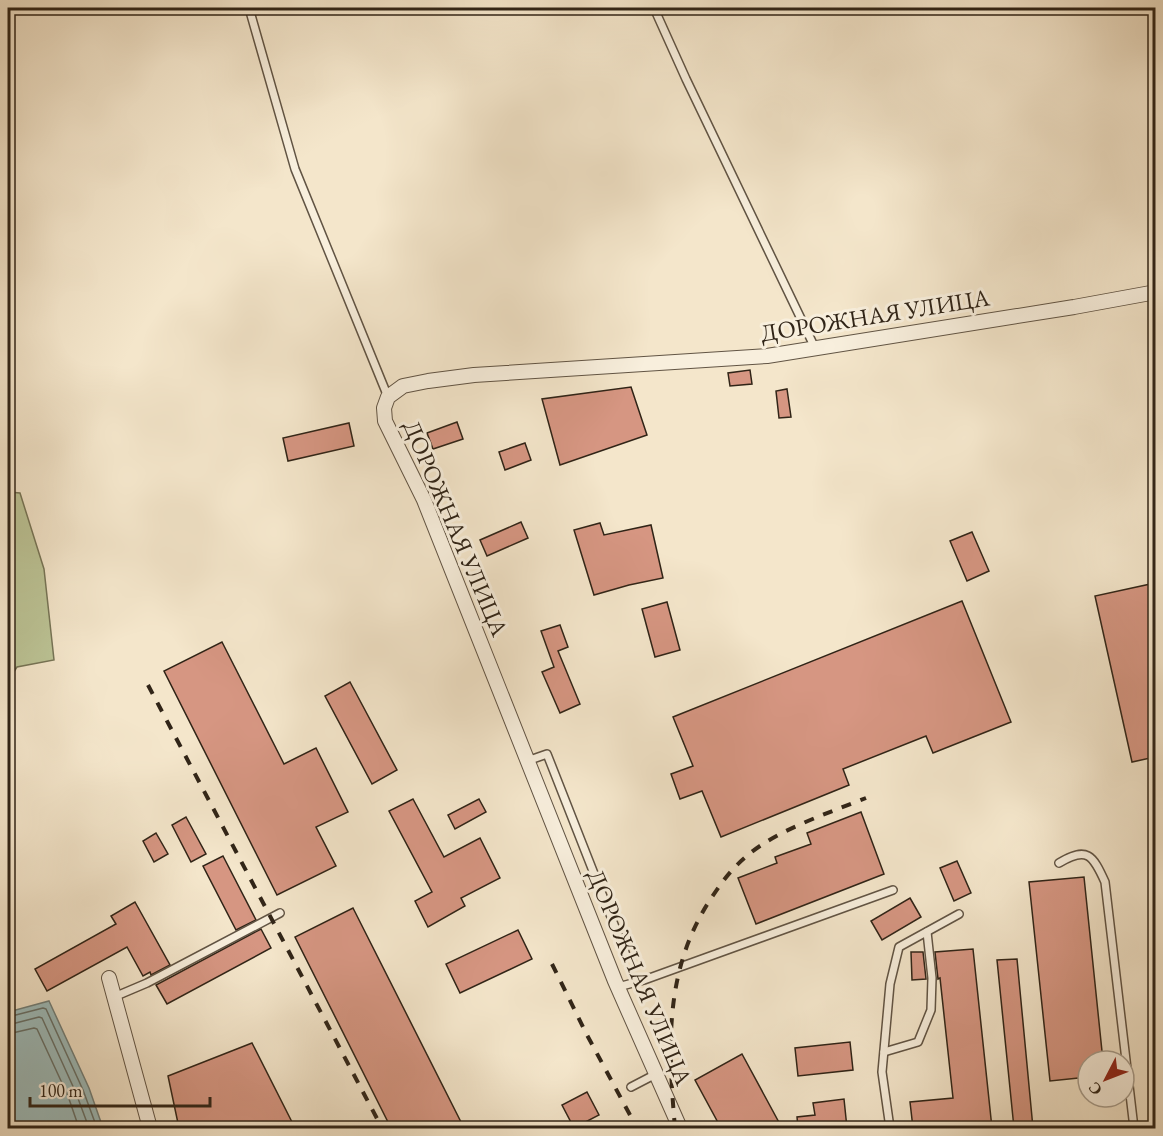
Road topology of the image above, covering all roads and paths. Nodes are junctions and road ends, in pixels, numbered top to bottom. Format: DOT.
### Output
graph roads {
  1 [pos="249,8"];
  2 [pos="654,8"];
  3 [pos="1155,291"];
  4 [pos="814,348"];
  5 [pos="388,397"];
  6 [pos="526,761"];
  7 [pos="1059,863"];
  8 [pos="894,890"];
  9 [pos="280,913"];
  10 [pos="959,914"];
  11 [pos="927,932"];
  12 [pos="626,955"];
  13 [pos="109,978"];
  14 [pos="618,987"];
  15 [pos="114,997"];
  16 [pos="884,1052"];
  17 [pos="656,1074"];
  18 [pos="631,1087"];
  19 [pos="150,1128"];
  20 [pos="680,1128"];
  21 [pos="890,1128"];
  22 [pos="1134,1128"];
  1 -- 5 [label="lane"];
  2 -- 4 [label="lane"];
  3 -- 4 [label="street, ДОРОЖНАЯ УЛИЦА"];
  4 -- 5 [label="street, ДОРОЖНАЯ УЛИЦА"];
  5 -- 6 [label="street, ДОРОЖНАЯ УЛИЦА"];
  6 -- 12 [label="lane"];
  6 -- 14 [label="street, ДОРОЖНАЯ УЛИЦА"];
  7 -- 22 [label="lane"];
  8 -- 14 [label="lane"];
  9 -- 15 [label="lane"];
  10 -- 11 [label="lane"];
  11 -- 16 [label="lane"];
  11 -- 16 [label="lane"];
  13 -- 15 [label="street"];
  14 -- 17 [label="street, ДОРОЖНАЯ УЛИЦА"];
  15 -- 19 [label="street"];
  16 -- 21 [label="lane"];
  17 -- 18 [label="lane"];
  17 -- 20 [label="street, ДОРОЖНАЯ УЛИЦА"];
}
